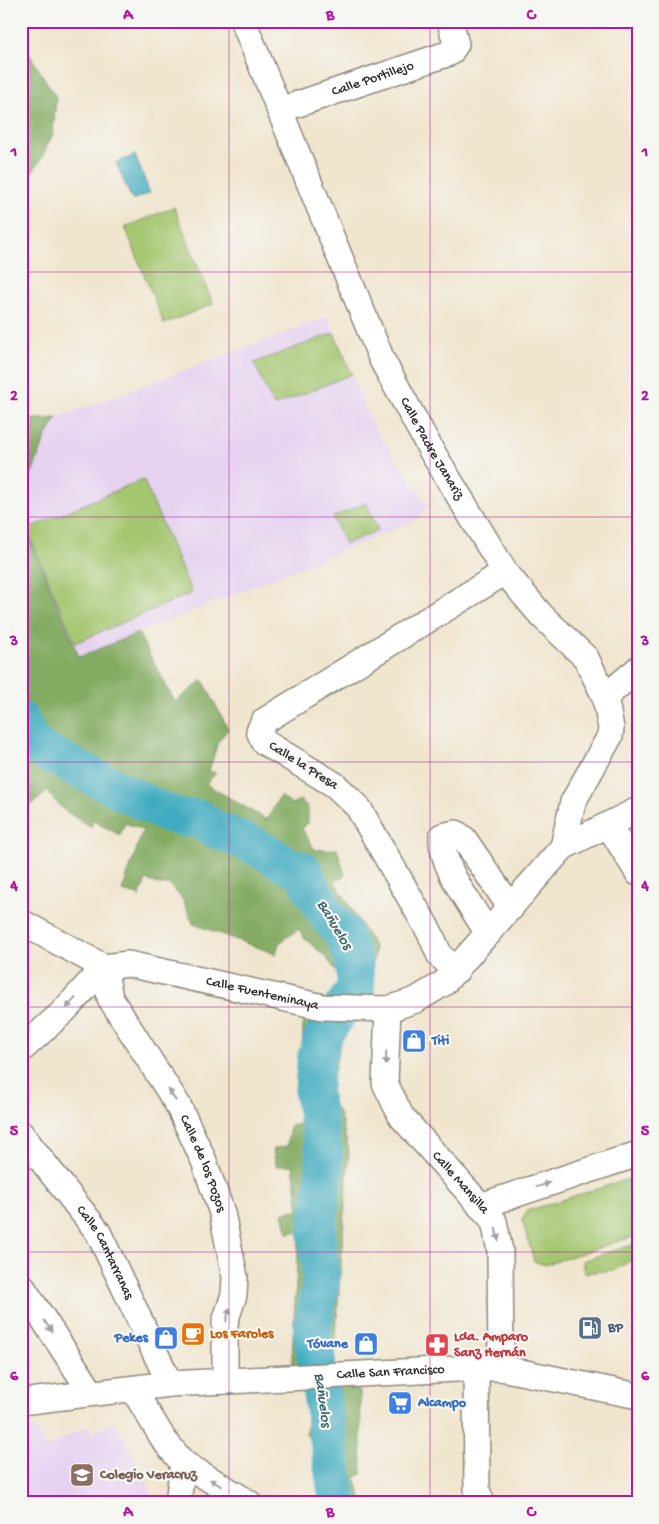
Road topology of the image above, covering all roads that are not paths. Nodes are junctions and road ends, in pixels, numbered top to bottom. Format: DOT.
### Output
graph roads {
  1 [pos="243,21"];
  2 [pos="453,31"];
  3 [pos="280,110"];
  4 [pos="505,572"];
  5 [pos="638,669"];
  6 [pos="605,697"];
  7 [pos="638,810"];
  8 [pos="609,826"];
  9 [pos="563,847"];
  10 [pos="638,873"];
  11 [pos="511,908"];
  12 [pos="21,922"];
  13 [pos="488,934"];
  14 [pos="104,967"];
  15 [pos="457,970"];
  16 [pos="388,1010"];
  17 [pos="21,1050"];
  18 [pos="21,1134"];
  19 [pos="638,1154"];
  20 [pos="480,1206"];
  21 [pos="21,1285"];
  22 [pos="476,1368"];
  23 [pos="501,1368"];
  24 [pos="225,1381"];
  25 [pos="170,1384"];
  26 [pos="133,1389"];
  27 [pos="91,1392"];
  28 [pos="638,1396"];
  29 [pos="21,1402"];
  30 [pos="183,1463"];
  31 [pos="178,1503"];
  32 [pos="249,1503"];
  33 [pos="482,1503"];
  1 -- 3 [label="street, Calle Padre Janariz"];
  2 -- 3 [label="street, Calle Portillejo"];
  3 -- 4 [label="street, Calle Padre Janariz"];
  4 -- 6 [label="street, Calle Padre Janariz"];
  4 -- 15 [label="street, Calle la Presa"];
  5 -- 6 [label="street"];
  6 -- 9 [label="street, Calle Padre Janariz"];
  7 -- 8 [label="street, Calle Fuenteminaya"];
  8 -- 9 [label="street, Calle Fuenteminaya"];
  8 -- 10 [label="street"];
  9 -- 11 [label="street, Calle Fuenteminaya"];
  11 -- 13 [label="street, Calle Fuenteminaya"];
  11 -- 13 [label="street"];
  12 -- 14 [label="street"];
  13 -- 15 [label="street, Calle Fuenteminaya"];
  14 -- 16 [label="street, Calle Fuenteminaya"];
  14 -- 17 [label="street, one-way"];
  24 -- 14 [label="street, Calle de los Pozos, one-way"];
  15 -- 16 [label="street, Calle Fuenteminaya"];
  16 -- 20 [label="street, Calle Mansilla, one-way"];
  18 -- 25 [label="street, Calle Cantarranas"];
  20 -- 19 [label="street, one-way"];
  20 -- 23 [label="street, Calle Mansilla, one-way"];
  21 -- 27 [label="street, one-way"];
  22 -- 23 [label="street, Calle San Francisco"];
  22 -- 24 [label="street, Calle San Francisco"];
  22 -- 33 [label="street"];
  23 -- 28 [label="street, Calle San Francisco"];
  24 -- 25 [label="street, Calle San Francisco"];
  25 -- 26 [label="street, Calle San Francisco"];
  26 -- 27 [label="street, Calle San Francisco"];
  26 -- 30 [label="street"];
  27 -- 29 [label="street, Calle San Francisco"];
  30 -- 31 [label="street"];
  32 -- 30 [label="street, one-way"];
}
